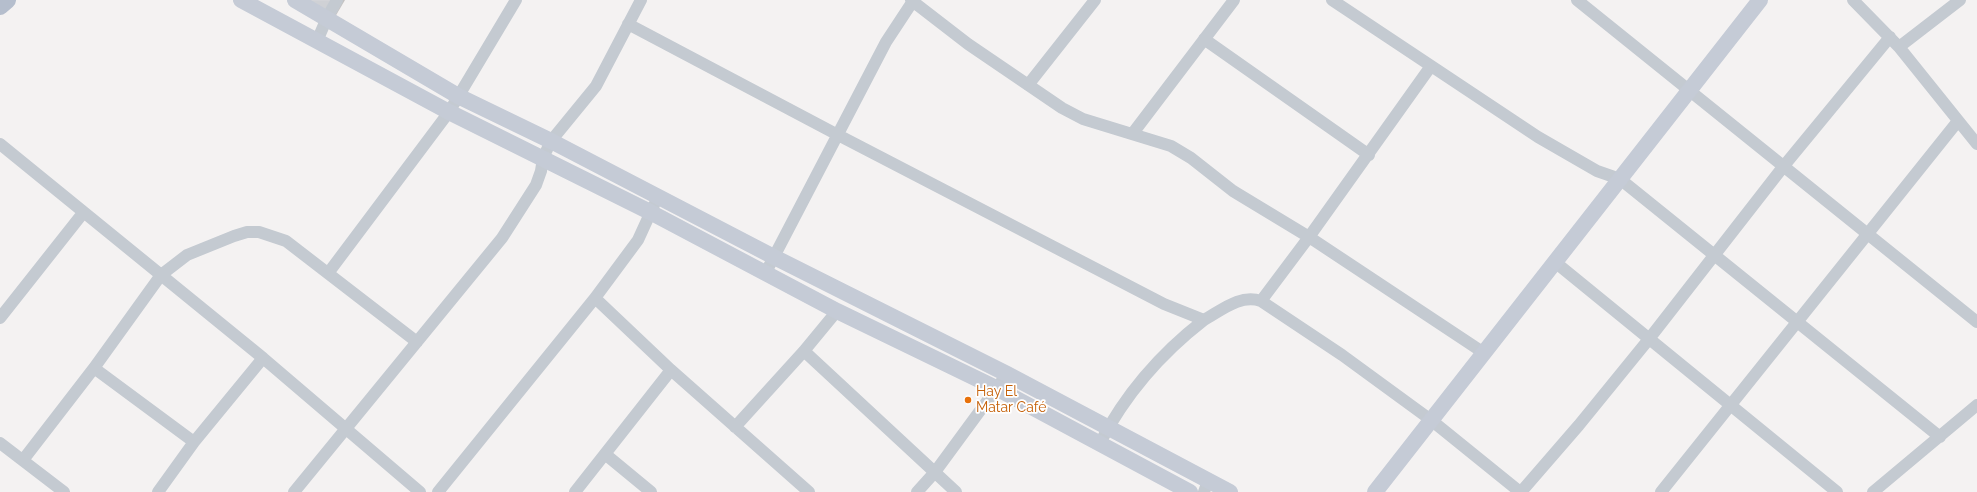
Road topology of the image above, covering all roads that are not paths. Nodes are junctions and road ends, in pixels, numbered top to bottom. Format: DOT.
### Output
graph roads {
  1 [pos="7,0"];
  2 [pos="241,0"];
  3 [pos="295,0"];
  4 [pos="338,0"];
  5 [pos="516,0"];
  6 [pos="641,0"];
  7 [pos="1095,0"];
  8 [pos="1234,0"];
  9 [pos="1332,0"];
  10 [pos="1576,0"];
  11 [pos="1760,0"];
  12 [pos="1853,0"];
  13 [pos="1960,0"];
  14 [pos="912,1"];
  15 [pos="1347,4"];
  16 [pos="0,6"];
  17 [pos="265,6"];
  18 [pos="327,18"];
  19 [pos="628,24"];
  20 [pos="1890,38"];
  21 [pos="1204,39"];
  22 [pos="317,41"];
  23 [pos="1899,47"];
  24 [pos="1432,66"];
  25 [pos="1028,85"];
  26 [pos="1689,91"];
  27 [pos="458,96"];
  28 [pos="449,112"];
  29 [pos="1958,121"];
  30 [pos="1133,133"];
  31 [pos="838,135"];
  32 [pos="551,141"];
  33 [pos="0,144"];
  34 [pos="1977,144"];
  35 [pos="1369,155"];
  36 [pos="543,158"];
  37 [pos="1783,167"];
  38 [pos="1620,179"];
  39 [pos="659,197"];
  40 [pos="650,212"];
  41 [pos="83,213"];
  42 [pos="1867,234"];
  43 [pos="1309,237"];
  44 [pos="1713,254"];
  45 [pos="774,257"];
  46 [pos="1555,262"];
  47 [pos="329,272"];
  48 [pos="765,274"];
  49 [pos="161,275"];
  50 [pos="595,298"];
  51 [pos="1261,301"];
  52 [pos="837,311"];
  53 [pos="0,318"];
  54 [pos="1204,320"];
  55 [pos="1797,322"];
  56 [pos="1977,322"];
  57 [pos="1649,339"];
  58 [pos="417,342"];
  59 [pos="804,351"];
  60 [pos="1484,353"];
  61 [pos="264,358"];
  62 [pos="94,368"];
  63 [pos="671,370"];
  64 [pos="1007,374"];
  65 [pos="998,389"];
  66 [pos="1730,405"];
  67 [pos="1977,405"];
  68 [pos="1431,420"];
  69 [pos="735,426"];
  70 [pos="345,428"];
  71 [pos="1108,429"];
  72 [pos="1940,437"];
  73 [pos="0,442"];
  74 [pos="194,442"];
  75 [pos="1100,443"];
  76 [pos="605,454"];
  77 [pos="23,460"];
  78 [pos="935,472"];
  79 [pos="1206,487"];
  80 [pos="64,492"];
  81 [pos="158,492"];
  82 [pos="294,492"];
  83 [pos="420,492"];
  84 [pos="438,492"];
  85 [pos="575,492"];
  86 [pos="651,492"];
  87 [pos="809,492"];
  88 [pos="917,492"];
  89 [pos="956,492"];
  90 [pos="1190,492"];
  91 [pos="1230,492"];
  92 [pos="1374,492"];
  93 [pos="1520,492"];
  94 [pos="1661,492"];
  95 [pos="1838,492"];
  96 [pos="1873,492"];
  1 -- 16 [label="main road"];
  2 -- 17 [label="street"];
  3 -- 18 [label="street"];
  4 -- 18 [label="street"];
  5 -- 27 [label="street"];
  6 -- 19 [label="street"];
  7 -- 25 [label="street"];
  8 -- 21 [label="street"];
  9 -- 15 [label="street"];
  10 -- 26 [label="street"];
  11 -- 26 [label="street"];
  12 -- 20 [label="street"];
  13 -- 23 [label="street"];
  14 -- 25 [label="street"];
  14 -- 31 [label="street"];
  15 -- 24 [label="street"];
  17 -- 22 [label="street"];
  18 -- 22 [label="street"];
  18 -- 27 [label="street"];
  19 -- 31 [label="street"];
  19 -- 32 [label="street"];
  20 -- 23 [label="street"];
  20 -- 37 [label="street"];
  21 -- 30 [label="street"];
  21 -- 35 [label="street"];
  22 -- 28 [label="street"];
  23 -- 29 [label="street"];
  24 -- 35 [label="street"];
  24 -- 38 [label="street"];
  25 -- 30 [label="street"];
  26 -- 37 [label="street"];
  26 -- 38 [label="street"];
  27 -- 28 [label="street"];
  27 -- 32 [label="street"];
  28 -- 36 [label="street"];
  28 -- 47 [label="street"];
  29 -- 34 [label="street"];
  29 -- 42 [label="street"];
  30 -- 43 [label="street"];
  31 -- 45 [label="street"];
  31 -- 54 [label="street"];
  32 -- 36 [label="street"];
  32 -- 39 [label="street"];
  33 -- 41 [label="street"];
  35 -- 43 [label="street"];
  36 -- 40 [label="street"];
  36 -- 58 [label="street"];
  37 -- 42 [label="street"];
  37 -- 44 [label="street"];
  38 -- 44 [label="street"];
  38 -- 46 [label="street"];
  39 -- 40 [label="street"];
  39 -- 45 [label="street"];
  40 -- 48 [label="street"];
  40 -- 50 [label="street"];
  41 -- 49 [label="street"];
  41 -- 53 [label="street"];
  42 -- 55 [label="street"];
  42 -- 56 [label="street"];
  43 -- 51 [label="street"];
  43 -- 60 [label="street"];
  44 -- 55 [label="street"];
  44 -- 57 [label="street"];
  45 -- 48 [label="street"];
  45 -- 64 [label="street"];
  46 -- 57 [label="street"];
  46 -- 60 [label="street"];
  47 -- 49 [label="street"];
  47 -- 58 [label="street"];
  48 -- 52 [label="street"];
  49 -- 61 [label="street"];
  49 -- 62 [label="street"];
  50 -- 63 [label="street"];
  50 -- 84 [label="street"];
  51 -- 54 [label="street"];
  51 -- 68 [label="street"];
  52 -- 59 [label="street"];
  52 -- 65 [label="street"];
  54 -- 71 [label="street"];
  55 -- 66 [label="street"];
  55 -- 72 [label="street"];
  57 -- 66 [label="street"];
  57 -- 93 [label="street"];
  58 -- 70 [label="street"];
  59 -- 69 [label="street"];
  59 -- 78 [label="street"];
  60 -- 68 [label="street"];
  61 -- 70 [label="street"];
  61 -- 74 [label="street"];
  62 -- 74 [label="street"];
  62 -- 77 [label="street"];
  63 -- 69 [label="street"];
  63 -- 76 [label="street"];
  64 -- 65 [label="street"];
  64 -- 71 [label="street"];
  65 -- 75 [label="street"];
  65 -- 78 [label="street"];
  66 -- 94 [label="street"];
  66 -- 95 [label="street"];
  67 -- 72 [label="street"];
  68 -- 92 [label="street"];
  68 -- 93 [label="street"];
  69 -- 87 [label="street"];
  70 -- 82 [label="street"];
  70 -- 83 [label="street"];
  71 -- 75 [label="street"];
  71 -- 79 [label="street"];
  72 -- 96 [label="street"];
  73 -- 77 [label="street"];
  74 -- 81 [label="street"];
  75 -- 90 [label="street"];
  76 -- 85 [label="street"];
  76 -- 86 [label="street"];
  77 -- 80 [label="street"];
  78 -- 88 [label="street"];
  78 -- 89 [label="street"];
  79 -- 91 [label="street"];
}
